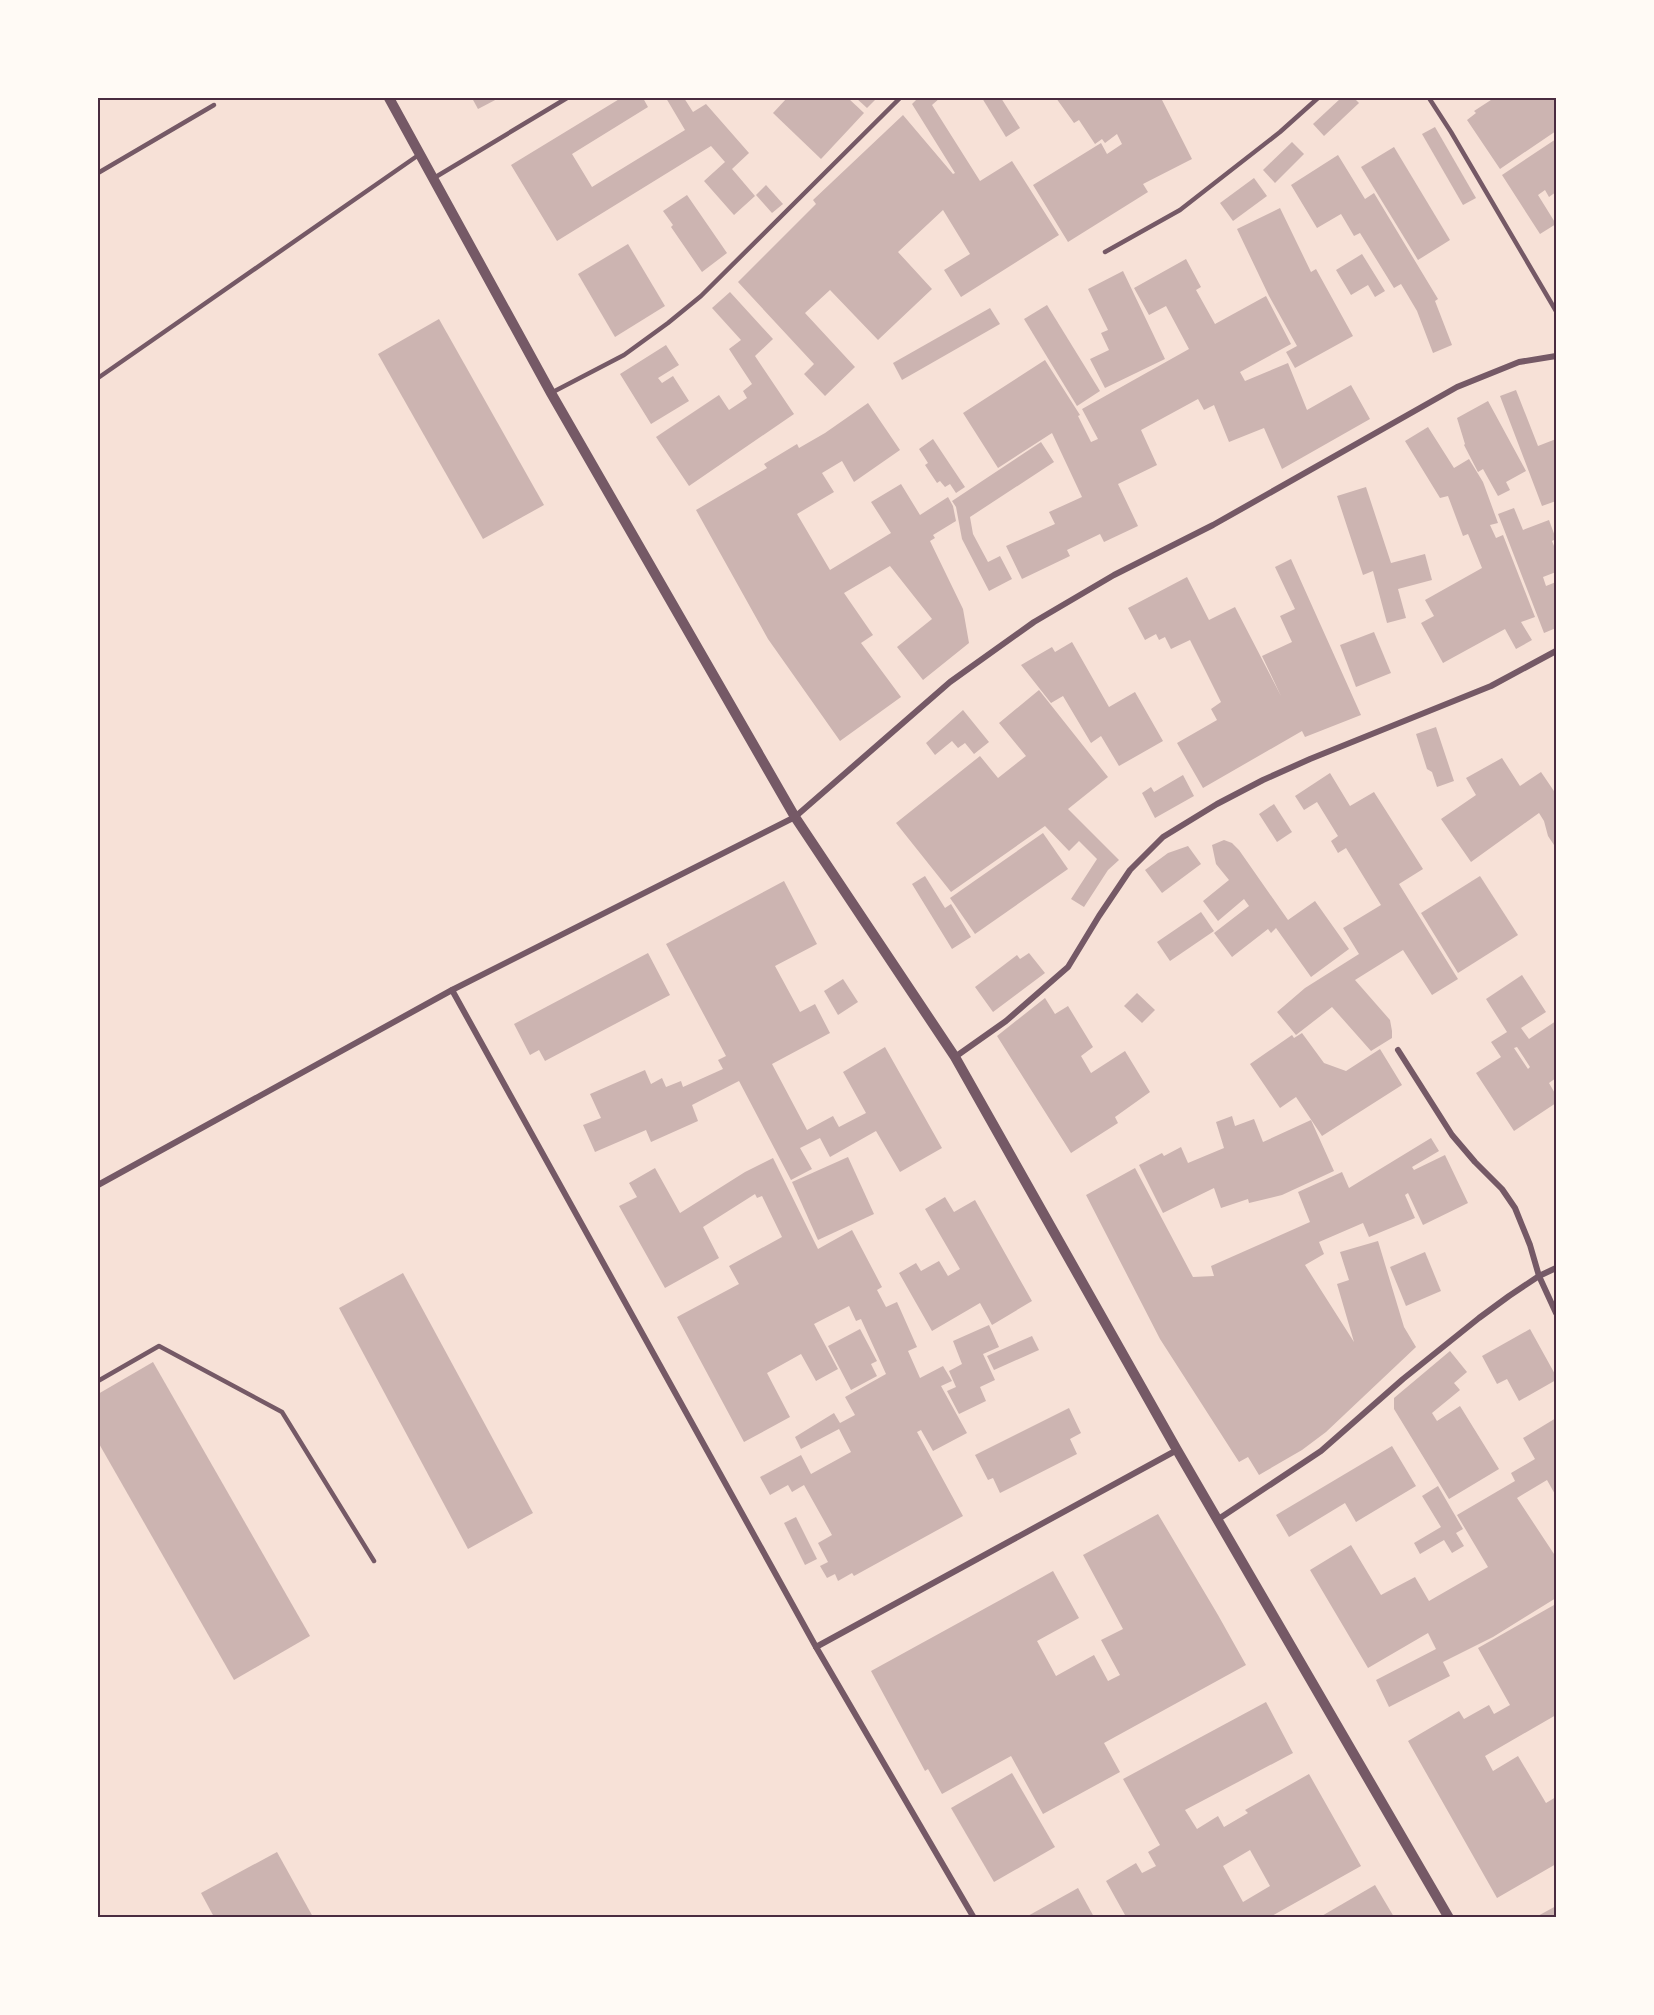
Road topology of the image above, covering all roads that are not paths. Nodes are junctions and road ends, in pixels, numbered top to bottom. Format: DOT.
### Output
graph roads {
  1 [pos="388,98"];
  2 [pos="567,98"];
  3 [pos="900,98"];
  4 [pos="1318,98"];
  5 [pos="1429,98"];
  6 [pos="214,105"];
  7 [pos="420,154"];
  8 [pos="98,173"];
  9 [pos="434,178"];
  10 [pos="1105,252"];
  11 [pos="1557,311"];
  12 [pos="1557,356"];
  13 [pos="98,378"];
  14 [pos="551,393"];
  15 [pos="1557,651"];
  16 [pos="795,817"];
  17 [pos="452,990"];
  18 [pos="1398,1050"];
  19 [pos="955,1057"];
  20 [pos="98,1185"];
  21 [pos="1557,1268"];
  22 [pos="1539,1276"];
  23 [pos="1557,1313"];
  24 [pos="98,1381"];
  25 [pos="1177,1450"];
  26 [pos="1217,1520"];
  27 [pos="374,1561"];
  28 [pos="816,1647"];
  29 [pos="974,1917"];
  30 [pos="1449,1917"];
  1 -- 7 [label="street"];
  2 -- 9 [label="lane"];
  3 -- 14 [label="lane"];
  4 -- 10 [label="lane"];
  5 -- 11 [label="lane"];
  6 -- 8 [label="lane"];
  7 -- 9 [label="street"];
  7 -- 13 [label="lane"];
  9 -- 14 [label="street"];
  12 -- 16 [label="street"];
  14 -- 16 [label="street"];
  15 -- 19 [label="street"];
  16 -- 17 [label="street"];
  16 -- 19 [label="street"];
  17 -- 20 [label="street"];
  17 -- 28 [label="street"];
  18 -- 22 [label="street"];
  19 -- 25 [label="street"];
  21 -- 22 [label="street"];
  22 -- 23 [label="street"];
  22 -- 26 [label="street"];
  24 -- 27 [label="lane"];
  25 -- 26 [label="street"];
  25 -- 28 [label="street"];
  26 -- 30 [label="street"];
  28 -- 29 [label="street"];
}
